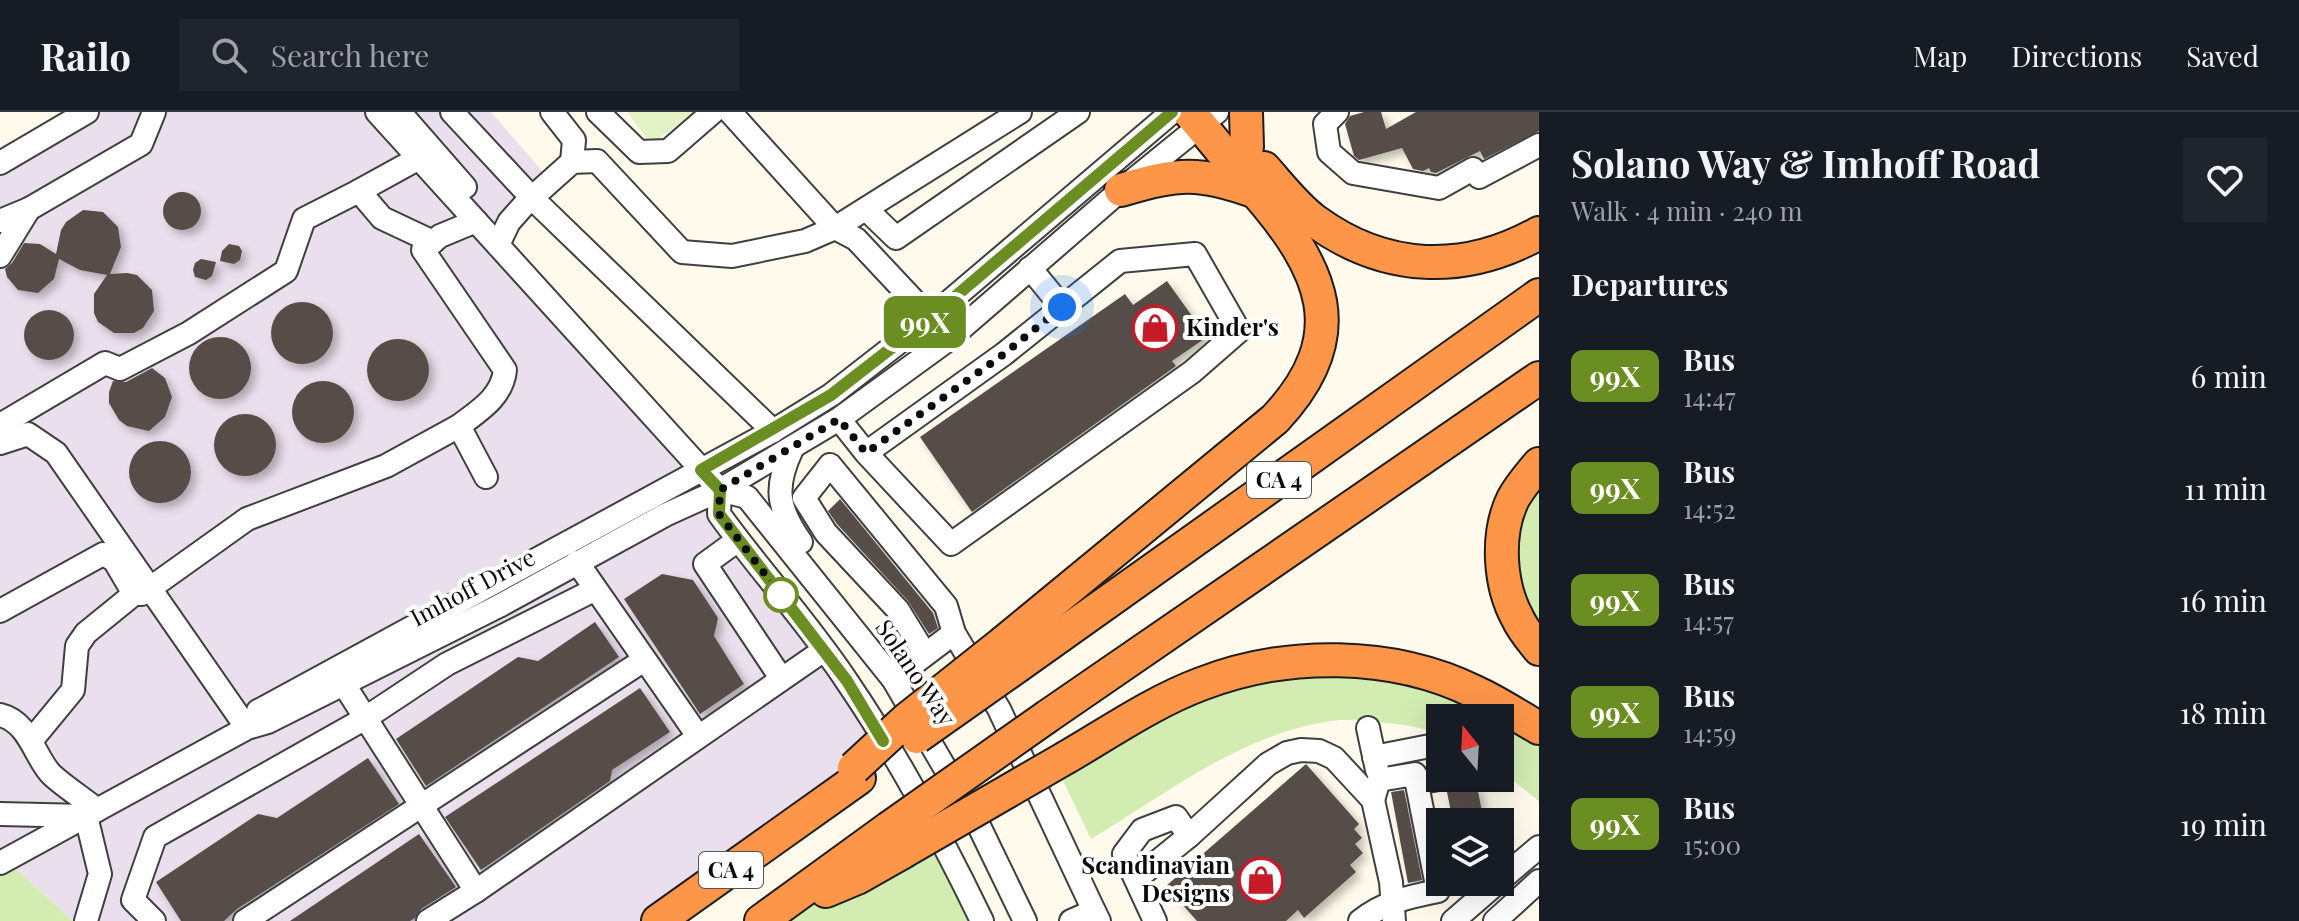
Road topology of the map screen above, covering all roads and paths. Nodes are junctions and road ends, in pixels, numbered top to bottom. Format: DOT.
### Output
graph roads {
  1 [pos="85,112"];
  2 [pos="154,112"];
  3 [pos="452,112"];
  4 [pos="552,112"];
  5 [pos="598,112"];
  6 [pos="713,112"];
  7 [pos="730,112"];
  8 [pos="1020,112"];
  9 [pos="1078,112"];
  10 [pos="1246,112"];
  11 [pos="1337,112"];
  12 [pos="1199,115"];
  13 [pos="398,116"];
  14 [pos="1539,145"];
  15 [pos="1247,147"];
  16 [pos="419,158"];
  17 [pos="572,162"];
  18 [pos="0,163"];
  19 [pos="1121,190"];
  20 [pos="359,191"];
  21 [pos="1256,192"];
  22 [pos="532,198"];
  23 [pos="29,209"];
  24 [pos="866,209"];
  25 [pos="0,221"];
  26 [pos="476,221"];
  27 [pos="835,228"];
  28 [pos="1539,233"];
  29 [pos="501,238"];
  30 [pos="433,242"];
  31 [pos="0,256"];
  32 [pos="1030,268"];
  33 [pos="1539,295"];
  34 [pos="1062,307"];
  35 [pos="930,318"];
  36 [pos="1539,378"];
  37 [pos="839,419"];
  38 [pos="0,425"];
  39 [pos="459,426"];
  40 [pos="773,431"];
  41 [pos="0,443"];
  42 [pos="792,449"];
  43 [pos="866,453"];
  44 [pos="1539,464"];
  45 [pos="701,470"];
  46 [pos="486,477"];
  47 [pos="720,490"];
  48 [pos="738,540"];
  49 [pos="577,562"];
  50 [pos="594,590"];
  51 [pos="142,591"];
  52 [pos="0,611"];
  53 [pos="954,633"];
  54 [pos="859,636"];
  55 [pos="1539,649"];
  56 [pos="824,650"];
  57 [pos="925,654"];
  58 [pos="1012,654"];
  59 [pos="644,660"];
  60 [pos="338,676"];
  61 [pos="781,678"];
  62 [pos="893,679"];
  63 [pos="0,715"];
  64 [pos="364,719"];
  65 [pos="247,728"];
  66 [pos="1368,728"];
  67 [pos="1539,728"];
  68 [pos="698,736"];
  69 [pos="31,741"];
  70 [pos="1426,747"];
  71 [pos="1374,757"];
  72 [pos="1426,781"];
  73 [pos="1417,783"];
  74 [pos="1376,790"];
  75 [pos="420,805"];
  76 [pos="92,813"];
  77 [pos="0,814"];
  78 [pos="1189,836"];
  79 [pos="896,840"];
  80 [pos="1539,847"];
  81 [pos="3,861"];
  82 [pos="1514,868"];
  83 [pos="1136,879"];
  84 [pos="1539,881"];
  85 [pos="476,891"];
  86 [pos="1482,896"];
  87 [pos="1394,911"];
  88 [pos="1097,916"];
  89 [pos="765,919"];
  90 [pos="86,921"];
  91 [pos="154,921"];
  92 [pos="245,921"];
  93 [pos="428,921"];
  94 [pos="658,921"];
  95 [pos="982,921"];
  96 [pos="1025,921"];
  97 [pos="1071,921"];
  98 [pos="1155,921"];
  99 [pos="1360,921"];
  100 [pos="1453,921"];
  101 [pos="1495,921"];
  1 -- 18 [label="street"];
  2 -- 23 [label="street"];
  3 -- 22 [label="street"];
  4 -- 17 [label="street"];
  5 -- 6 [label="street"];
  7 -- 27 [label="street"];
  8 -- 24 [label="street"];
  9 -- 24 [label="street"];
  10 -- 15 [label="highway"];
  11 -- 14 [label="street"];
  12 -- 15 [label="highway"];
  12 -- 19 [label="street, Imhoff Drive"];
  12 -- 21 [label="highway"];
  12 -- 35 [label="street, Imhoff Drive"];
  13 -- 16 [label="street, Solano Way"];
  13 -- 29 [label="street"];
  15 -- 28 [label="highway"];
  16 -- 20 [label="street"];
  16 -- 26 [label="street, Solano Way"];
  17 -- 22 [label="street"];
  17 -- 27 [label="street"];
  19 -- 21 [label="highway"];
  19 -- 32 [label="street, Imhoff Drive"];
  20 -- 30 [label="street"];
  20 -- 38 [label="street"];
  21 -- 58 [label="highway"];
  22 -- 29 [label="street"];
  22 -- 40 [label="street"];
  23 -- 25 [label="street"];
  23 -- 31 [label="street"];
  24 -- 27 [label="street"];
  26 -- 29 [label="street, Solano Way"];
  26 -- 30 [label="street"];
  27 -- 35 [label="street"];
  29 -- 45 [label="street, Solano Way"];
  30 -- 39 [label="street"];
  32 -- 34 [label="street"];
  32 -- 37 [label="street, Imhoff Drive"];
  33 -- 58 [label="highway, CA 4"];
  34 -- 43 [label="street"];
  34 -- 43 [label="street"];
  35 -- 40 [label="street, Imhoff Drive"];
  36 -- 79 [label="highway, CA 4, bridge"];
  37 -- 42 [label="street, Imhoff Drive"];
  37 -- 43 [label="street"];
  39 -- 46 [label="street"];
  39 -- 51 [label="street"];
  40 -- 45 [label="street, Imhoff Drive"];
  41 -- 51 [label="street"];
  42 -- 47 [label="street, Imhoff Drive"];
  42 -- 54 [label="street"];
  44 -- 55 [label="highway"];
  45 -- 47 [label="street, Solano Way"];
  45 -- 60 [label="street, Imhoff Drive"];
  47 -- 48 [label="street"];
  47 -- 49 [label="street, Imhoff Drive"];
  47 -- 54 [label="street, Solano Way"];
  48 -- 56 [label="street"];
  48 -- 61 [label="street"];
  49 -- 50 [label="street"];
  49 -- 60 [label="street, Imhoff Drive"];
  50 -- 59 [label="street"];
  50 -- 64 [label="street"];
  51 -- 52 [label="street"];
  51 -- 65 [label="street"];
  51 -- 69 [label="street"];
  53 -- 57 [label="street"];
  53 -- 57 [label="street"];
  53 -- 88 [label="street"];
  54 -- 62 [label="street, Solano Way"];
  56 -- 61 [label="street"];
  56 -- 95 [label="street"];
  57 -- 62 [label="street"];
  58 -- 94 [label="highway, CA 4, bridge"];
  59 -- 68 [label="street"];
  59 -- 75 [label="street"];
  60 -- 64 [label="street"];
  60 -- 65 [label="street, Imhoff Drive"];
  61 -- 68 [label="street"];
  62 -- 96 [label="street, Solano Way"];
  63 -- 69 [label="street"];
  64 -- 75 [label="street"];
  64 -- 91 [label="street"];
  65 -- 76 [label="street, Imhoff Drive"];
  66 -- 71 [label="street"];
  67 -- 79 [label="highway, bridge"];
  68 -- 85 [label="street"];
  69 -- 76 [label="street"];
  70 -- 71 [label="street"];
  71 -- 74 [label="street"];
  72 -- 73 [label="street"];
  73 -- 74 [label="street"];
  73 -- 87 [label="street"];
  74 -- 78 [label="street"];
  74 -- 87 [label="street"];
  75 -- 85 [label="street"];
  75 -- 92 [label="street"];
  76 -- 77 [label="street"];
  76 -- 81 [label="street, Imhoff Drive"];
  76 -- 90 [label="street"];
  78 -- 83 [label="street"];
  78 -- 83 [label="street"];
  79 -- 89 [label="highway"];
  80 -- 82 [label="street"];
  83 -- 98 [label="street"];
  84 -- 101 [label="street"];
  85 -- 93 [label="street"];
  86 -- 100 [label="street"];
  87 -- 99 [label="street"];
  88 -- 97 [label="street"];
}
